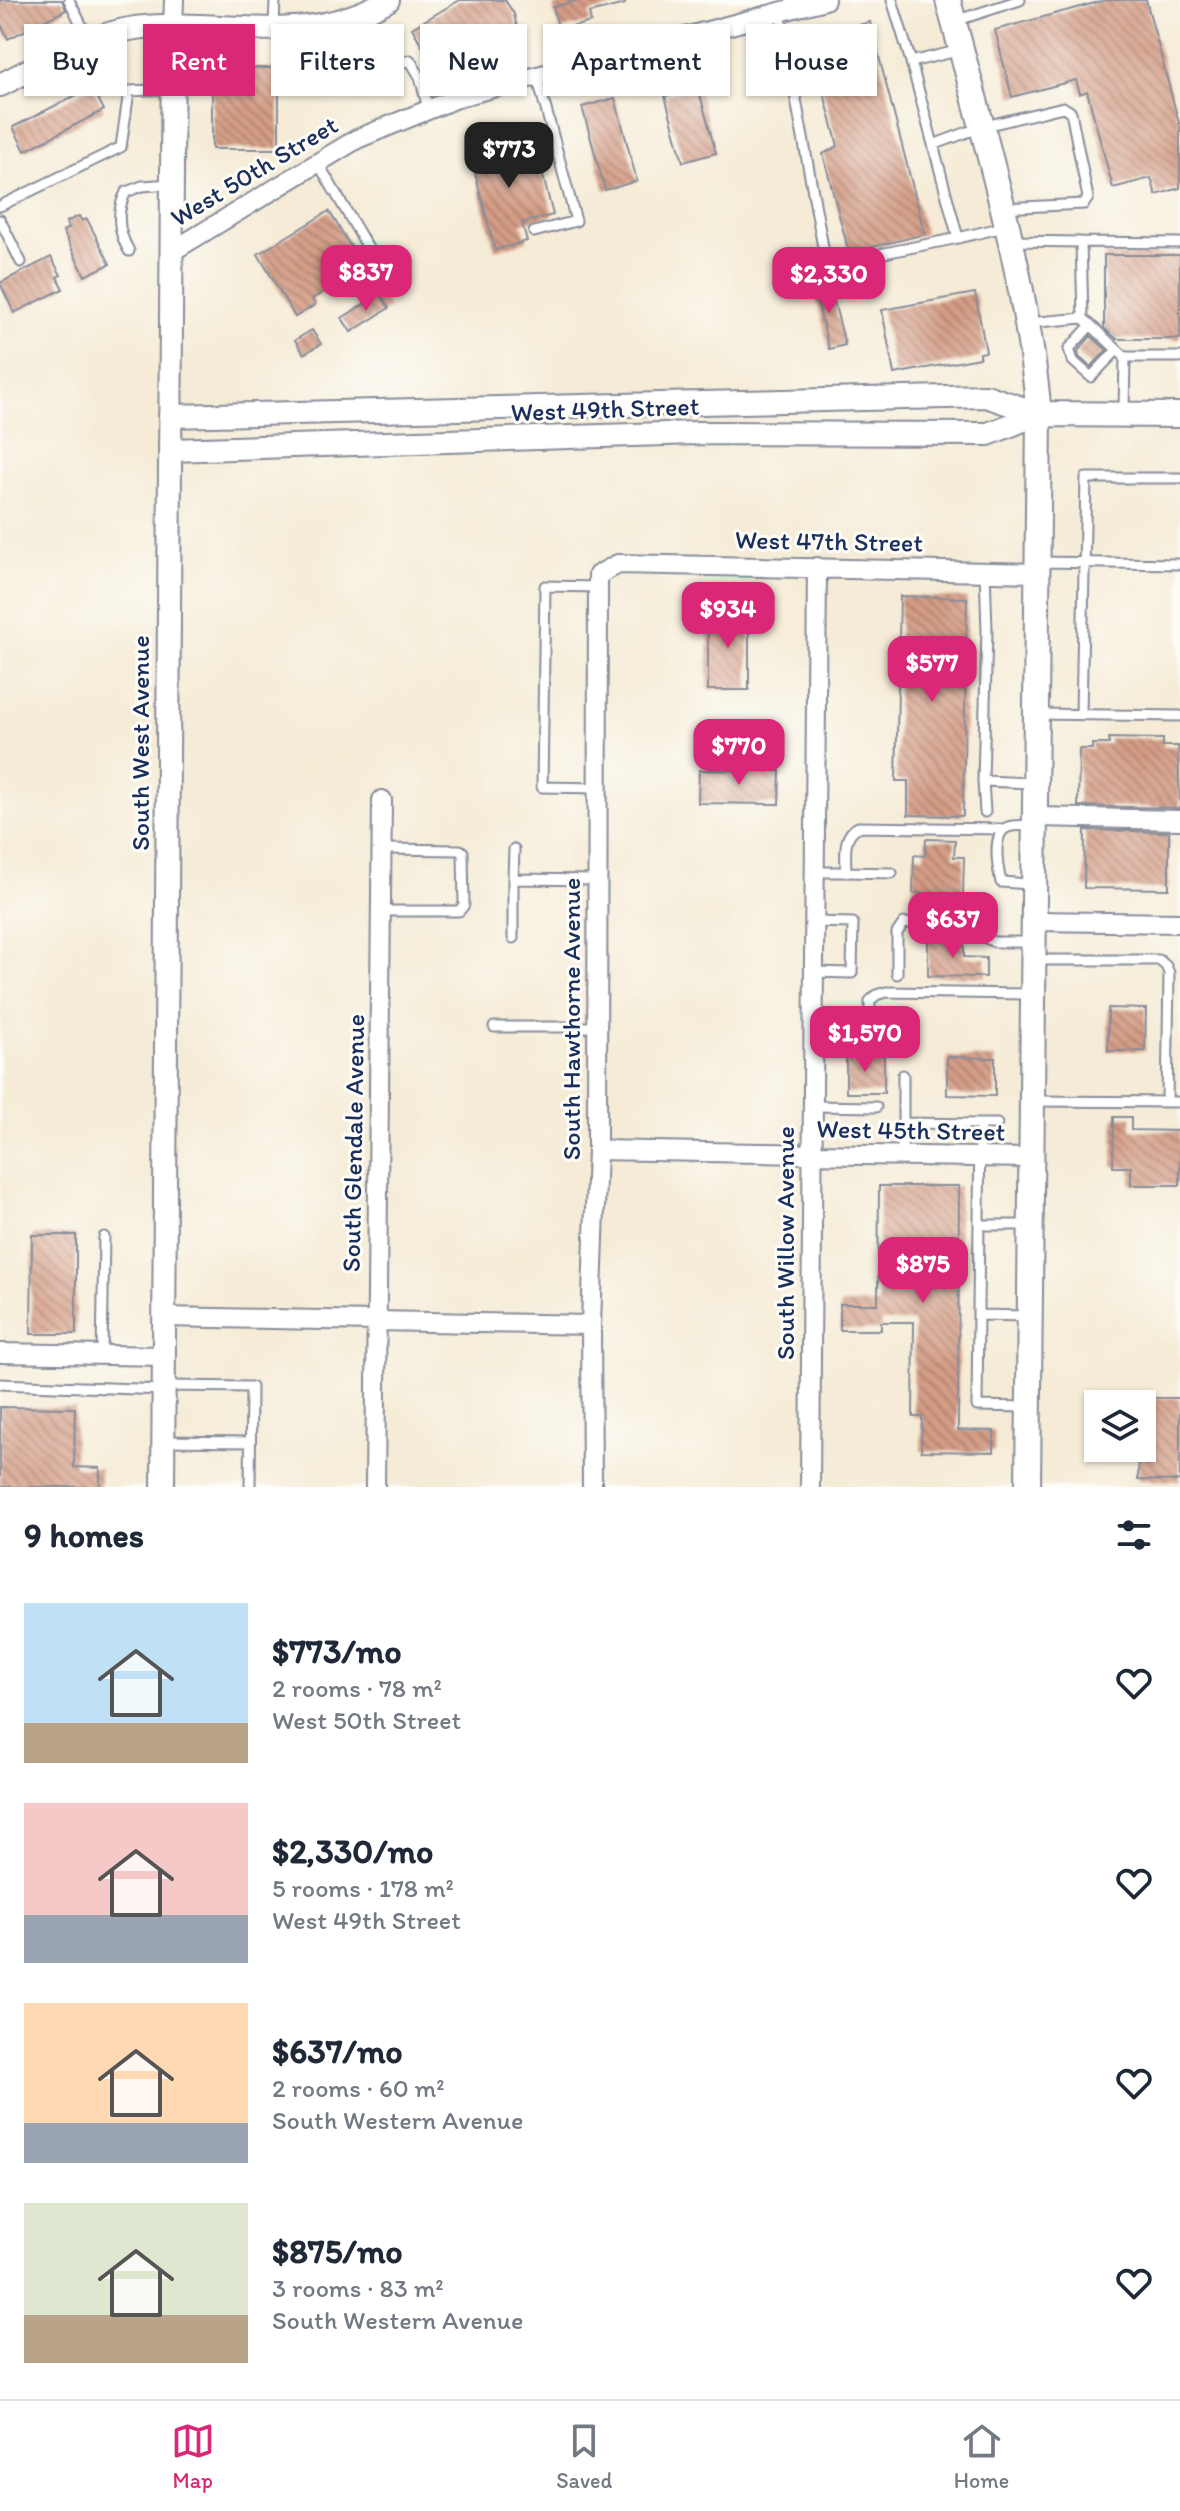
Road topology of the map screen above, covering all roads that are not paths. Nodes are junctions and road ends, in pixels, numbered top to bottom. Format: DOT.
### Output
graph roads {
  1 [pos="69,0"];
  2 [pos="174,0"];
  3 [pos="275,0"];
  4 [pos="825,0"];
  5 [pos="892,0"];
  6 [pos="1020,0"];
  7 [pos="373,3"];
  8 [pos="951,11"];
  9 [pos="780,12"];
  10 [pos="81,24"];
  11 [pos="173,24"];
  12 [pos="274,24"];
  13 [pos="329,24"];
  14 [pos="961,50"];
  15 [pos="404,62"];
  16 [pos="911,62"];
  17 [pos="24,73"];
  18 [pos="537,76"];
  19 [pos="0,85"];
  20 [pos="143,90"];
  21 [pos="173,96"];
  22 [pos="428,109"];
  23 [pos="981,127"];
  24 [pos="933,145"];
  25 [pos="318,163"];
  26 [pos="172,184"];
  27 [pos="0,206"];
  28 [pos="0,220"];
  29 [pos="1007,225"];
  30 [pos="534,232"];
  31 [pos="958,238"];
  32 [pos="1081,242"];
  33 [pos="1180,243"];
  34 [pos="129,251"];
  35 [pos="171,252"];
  36 [pos="21,262"];
  37 [pos="382,272"];
  38 [pos="1086,322"];
  39 [pos="1028,323"];
  40 [pos="1121,354"];
  41 [pos="1180,357"];
  42 [pos="1039,414"];
  43 [pos="1124,415"];
  44 [pos="1180,415"];
  45 [pos="170,416"];
  46 [pos="170,450"];
  47 [pos="1180,478"];
  48 [pos="1086,562"];
  49 [pos="1180,564"];
  50 [pos="817,567"];
  51 [pos="1039,567"];
  52 [pos="985,571"];
  53 [pos="598,587"];
  54 [pos="1037,714"];
  55 [pos="1081,714"];
  56 [pos="1180,716"];
  57 [pos="983,781"];
  58 [pos="1036,783"];
  59 [pos="598,788"];
  60 [pos="382,800"];
  61 [pos="985,812"];
  62 [pos="1180,820"];
  63 [pos="1036,822"];
  64 [pos="1003,829"];
  65 [pos="382,849"];
  66 [pos="514,849"];
  67 [pos="814,872"];
  68 [pos="846,872"];
  69 [pos="892,873"];
  70 [pos="513,879"];
  71 [pos="598,880"];
  72 [pos="1035,884"];
  73 [pos="381,911"];
  74 [pos="814,922"];
  75 [pos="1180,923"];
  76 [pos="513,938"];
  77 [pos="1034,941"];
  78 [pos="813,972"];
  79 [pos="897,974"];
  80 [pos="1034,994"];
  81 [pos="494,1027"];
  82 [pos="597,1027"];
  83 [pos="870,1027"];
  84 [pos="893,1046"];
  85 [pos="813,1047"];
  86 [pos="903,1075"];
  87 [pos="1033,1101"];
  88 [pos="1167,1102"];
  89 [pos="1180,1102"];
  90 [pos="812,1106"];
  91 [pos="876,1107"];
  92 [pos="903,1123"];
  93 [pos="980,1124"];
  94 [pos="997,1124"];
  95 [pos="597,1150"];
  96 [pos="812,1154"];
  97 [pos="902,1156"];
  98 [pos="980,1157"];
  99 [pos="1031,1158"];
  100 [pos="979,1225"];
  101 [pos="1030,1225"];
  102 [pos="104,1237"];
  103 [pos="978,1315"];
  104 [pos="1030,1316"];
  105 [pos="164,1317"];
  106 [pos="377,1322"];
  107 [pos="591,1325"];
  108 [pos="0,1353"];
  109 [pos="102,1355"];
  110 [pos="164,1356"];
  111 [pos="0,1384"];
  112 [pos="164,1388"];
  113 [pos="1029,1407"];
  114 [pos="163,1441"];
  115 [pos="250,1442"];
  116 [pos="163,1487"];
  117 [pos="250,1487"];
  118 [pos="375,1487"];
  119 [pos="592,1487"];
  120 [pos="810,1487"];
  121 [pos="1028,1487"];
  1 -- 10 [label="lane"];
  2 -- 11 [label="street, South West Avenue"];
  3 -- 12 [label="lane"];
  4 -- 9 [label="street, West 50th Street"];
  5 -- 16 [label="lane"];
  6 -- 8 [label="lane"];
  7 -- 13 [label="street"];
  8 -- 14 [label="main road"];
  9 -- 18 [label="street, West 50th Street"];
  9 -- 31 [label="lane"];
  14 -- 16 [label="lane"];
  14 -- 23 [label="main road"];
  15 -- 22 [label="lane"];
  16 -- 24 [label="lane"];
  17 -- 19 [label="street"];
  18 -- 22 [label="street, West 50th Street"];
  18 -- 30 [label="lane"];
  20 -- 27 [label="lane"];
  21 -- 26 [label="street, South West Avenue"];
  22 -- 25 [label="street, West 50th Street"];
  23 -- 24 [label="lane"];
  23 -- 29 [label="main road"];
  23 -- 29 [label="lane"];
  24 -- 31 [label="lane"];
  25 -- 35 [label="street, West 50th Street"];
  25 -- 37 [label="lane"];
  26 -- 34 [label="lane"];
  26 -- 35 [label="street, South West Avenue"];
  28 -- 36 [label="lane"];
  29 -- 31 [label="lane"];
  29 -- 32 [label="lane"];
  29 -- 39 [label="main road"];
  32 -- 33 [label="lane"];
  32 -- 38 [label="lane"];
  35 -- 45 [label="street, South West Avenue"];
  38 -- 39 [label="lane"];
  38 -- 40 [label="lane"];
  38 -- 40 [label="lane"];
  39 -- 42 [label="main road"];
  40 -- 41 [label="lane"];
  40 -- 43 [label="lane"];
  42 -- 43 [label="main road, West 49th Street"];
  42 -- 45 [label="street, West 49th Street"];
  42 -- 46 [label="street, West 49th Street"];
  42 -- 51 [label="main road"];
  43 -- 44 [label="main road, West 49th Street"];
  45 -- 46 [label="street, South West Avenue"];
  46 -- 105 [label="street, South West Avenue"];
  47 -- 48 [label="lane"];
  48 -- 49 [label="lane"];
  48 -- 51 [label="lane"];
  48 -- 55 [label="lane"];
  50 -- 52 [label="street, West 47th Street"];
  50 -- 53 [label="street, West 47th Street"];
  50 -- 67 [label="street, South Willow Avenue"];
  51 -- 52 [label="street, West 47th Street"];
  51 -- 54 [label="main road"];
  52 -- 57 [label="lane"];
  53 -- 59 [label="street, South Hawthorne Avenue"];
  53 -- 59 [label="lane"];
  54 -- 55 [label="lane"];
  54 -- 58 [label="main road"];
  55 -- 56 [label="lane"];
  57 -- 58 [label="lane"];
  57 -- 61 [label="lane"];
  58 -- 63 [label="main road"];
  59 -- 71 [label="street, South Hawthorne Avenue"];
  60 -- 65 [label="street, South Glendale Avenue"];
  62 -- 63 [label="street"];
  63 -- 64 [label="lane"];
  63 -- 72 [label="main road"];
  64 -- 68 [label="lane"];
  64 -- 72 [label="lane"];
  65 -- 73 [label="street, South Glendale Avenue"];
  65 -- 73 [label="lane"];
  66 -- 70 [label="lane"];
  67 -- 68 [label="lane"];
  67 -- 74 [label="street, South Willow Avenue"];
  68 -- 69 [label="lane"];
  70 -- 71 [label="lane"];
  70 -- 76 [label="lane"];
  71 -- 82 [label="street, South Hawthorne Avenue"];
  72 -- 77 [label="main road"];
  73 -- 106 [label="street, South Glendale Avenue"];
  74 -- 78 [label="street, South Willow Avenue"];
  74 -- 78 [label="lane"];
  75 -- 77 [label="street"];
  77 -- 79 [label="lane"];
  77 -- 80 [label="main road"];
  77 -- 88 [label="lane"];
  78 -- 85 [label="street, South Willow Avenue"];
  80 -- 83 [label="lane"];
  80 -- 87 [label="main road"];
  81 -- 82 [label="lane"];
  82 -- 95 [label="street, South Hawthorne Avenue"];
  84 -- 85 [label="lane"];
  85 -- 90 [label="street, South Willow Avenue"];
  86 -- 92 [label="lane"];
  87 -- 88 [label="lane"];
  87 -- 99 [label="main road"];
  88 -- 89 [label="lane"];
  90 -- 91 [label="lane"];
  90 -- 96 [label="street, South Willow Avenue"];
  92 -- 93 [label="lane"];
  92 -- 97 [label="lane"];
  93 -- 94 [label="lane"];
  93 -- 98 [label="lane"];
  95 -- 96 [label="street, West 45th Street"];
  95 -- 107 [label="street, South Hawthorne Avenue"];
  96 -- 97 [label="street, West 45th Street"];
  96 -- 120 [label="street, South Willow Avenue"];
  97 -- 98 [label="street, West 45th Street"];
  98 -- 99 [label="street, West 45th Street"];
  98 -- 100 [label="lane"];
  99 -- 101 [label="main road"];
  100 -- 101 [label="lane"];
  100 -- 103 [label="lane"];
  101 -- 104 [label="main road"];
  102 -- 109 [label="lane"];
  103 -- 104 [label="lane"];
  103 -- 113 [label="lane"];
  104 -- 113 [label="main road"];
  105 -- 106 [label="street"];
  105 -- 110 [label="street, South West Avenue"];
  106 -- 107 [label="street"];
  106 -- 118 [label="street, South Glendale Avenue"];
  107 -- 119 [label="street, South Hawthorne Avenue"];
  108 -- 109 [label="street"];
  109 -- 110 [label="street"];
  110 -- 112 [label="street, South West Avenue"];
  111 -- 112 [label="lane"];
  112 -- 114 [label="street, South West Avenue"];
  112 -- 115 [label="lane"];
  113 -- 121 [label="main road"];
  114 -- 115 [label="lane"];
  114 -- 116 [label="street, South West Avenue"];
  115 -- 117 [label="lane"];
}
